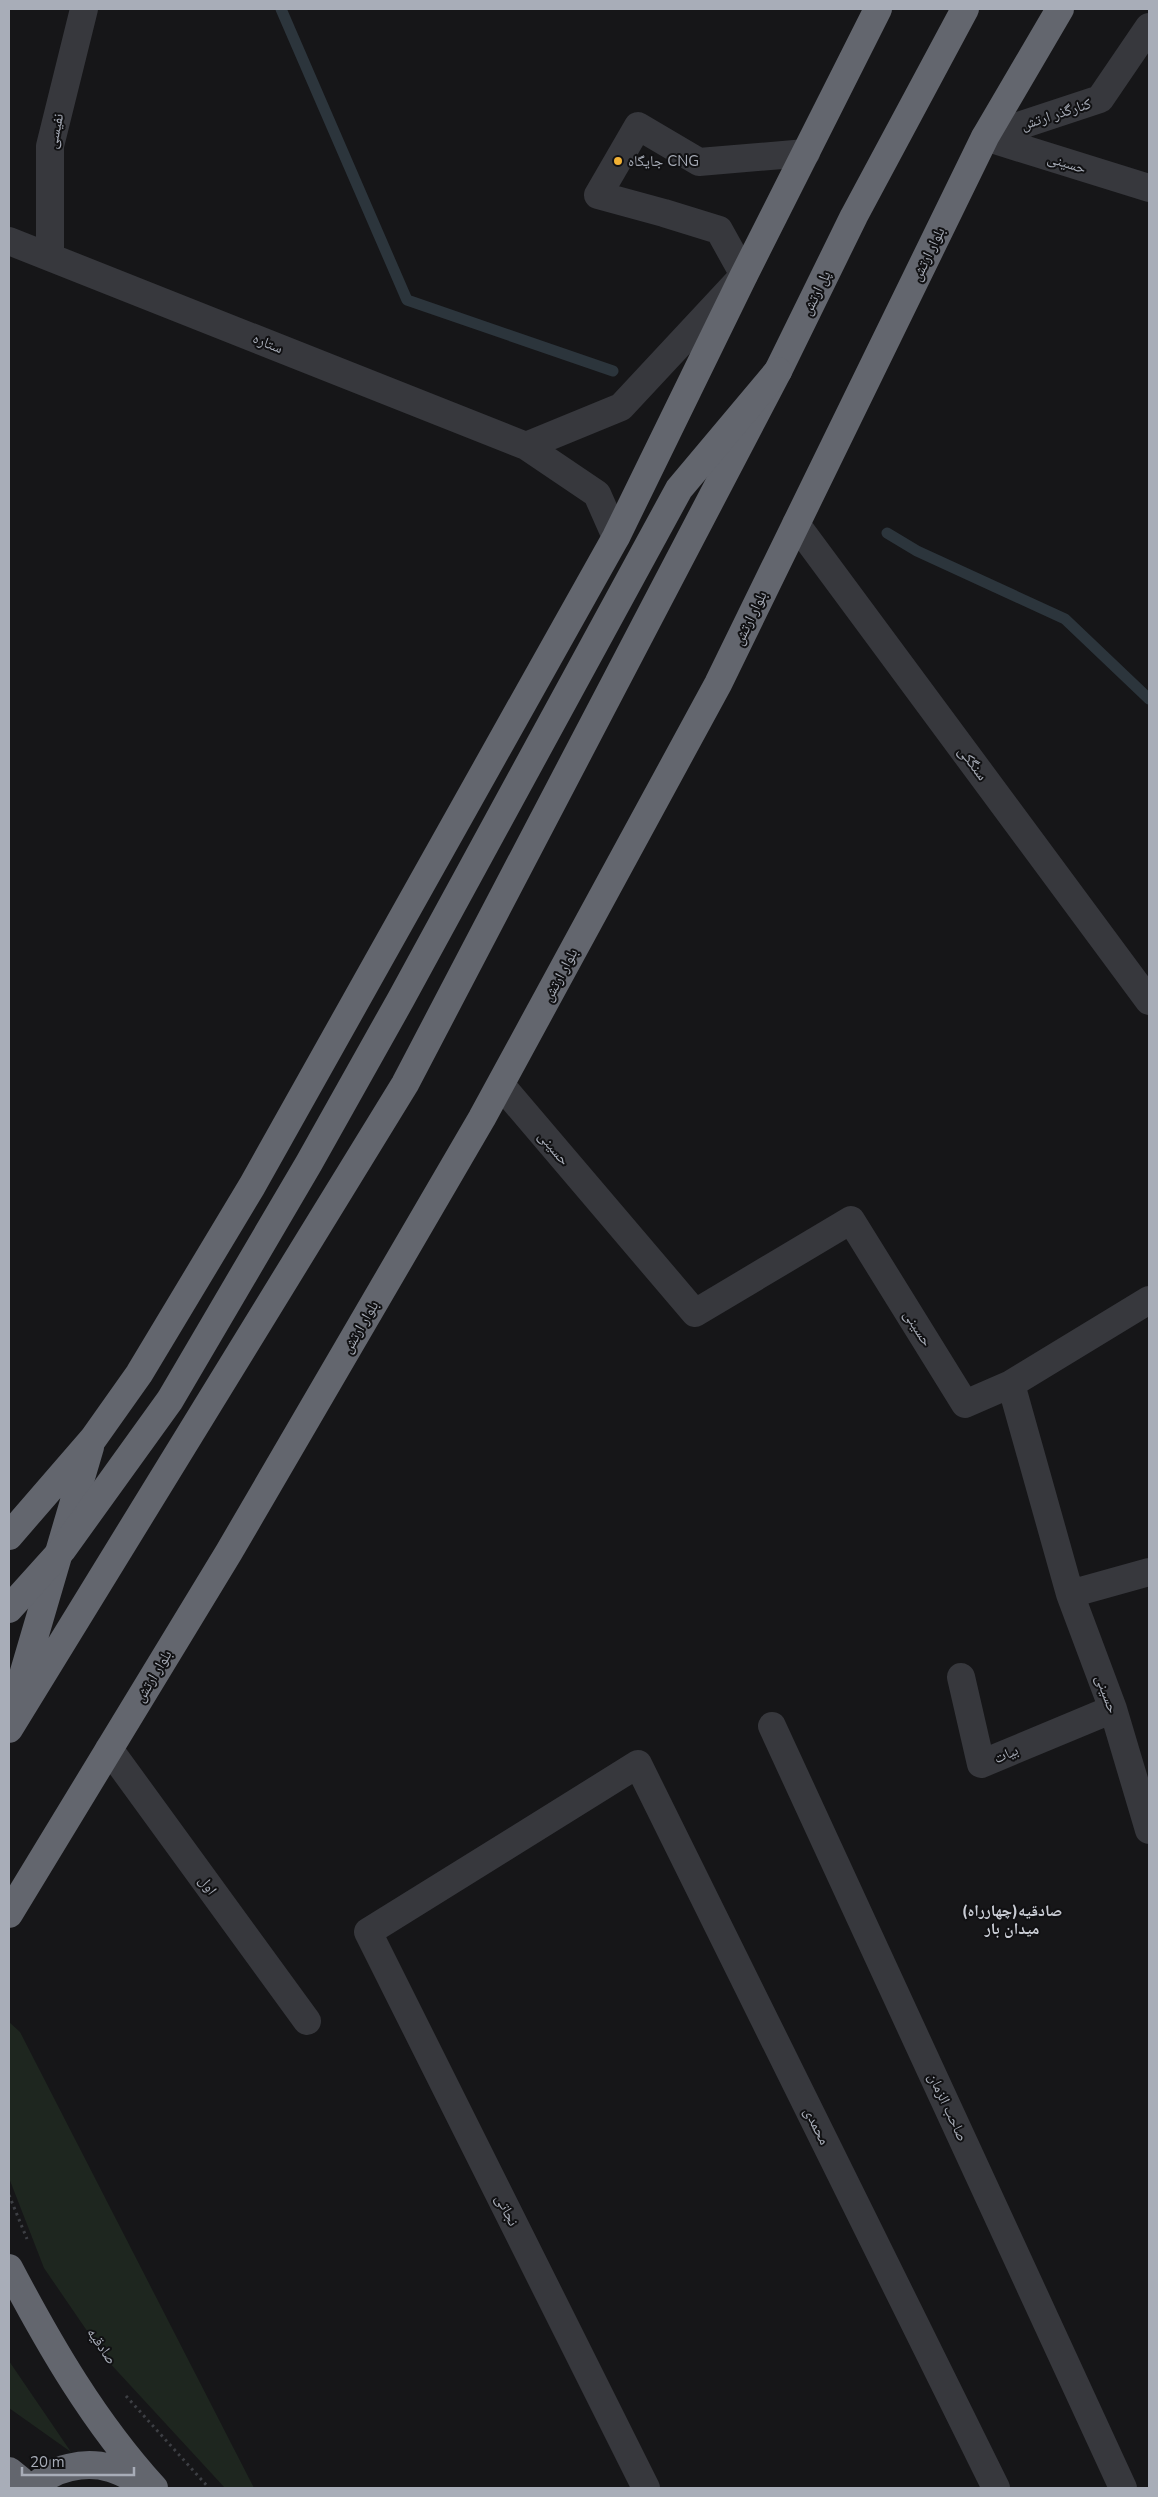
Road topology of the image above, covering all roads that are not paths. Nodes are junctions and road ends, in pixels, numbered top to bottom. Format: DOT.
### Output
graph roads {
  1 [pos="84,9"];
  2 [pos="878,9"];
  3 [pos="965,9"];
  4 [pos="1060,9"];
  5 [pos="1149,27"];
  6 [pos="986,137"];
  7 [pos="806,153"];
  8 [pos="1149,188"];
  9 [pos="9,241"];
  10 [pos="50,257"];
  11 [pos="744,275"];
  12 [pos="778,371"];
  13 [pos="526,446"];
  14 [pos="796,524"];
  15 [pos="616,537"];
  16 [pos="1149,1001"];
  17 [pos="500,1084"];
  18 [pos="1149,1300"];
  19 [pos="1011,1384"];
  20 [pos="93,1439"];
  21 [pos="9,1536"];
  22 [pos="1149,1572"];
  23 [pos="1070,1594"];
  24 [pos="9,1609"];
  25 [pos="961,1677"];
  26 [pos="1113,1709"];
  27 [pos="9,1724"];
  28 [pos="772,1726"];
  29 [pos="9,1729"];
  30 [pos="109,1749"];
  31 [pos="638,1764"];
  32 [pos="1149,1830"];
  33 [pos="9,1914"];
  34 [pos="307,2021"];
  35 [pos="9,2268"];
  36 [pos="9,2471"];
  37 [pos="153,2487"];
  38 [pos="30,2488"];
  39 [pos="35,2488"];
  40 [pos="646,2488"];
  41 [pos="996,2488"];
  42 [pos="1123,2488"];
  1 -- 10 [label="street, نفیسی"];
  2 -- 7 [label="highway"];
  3 -- 12 [label="highway, پل ارتش"];
  4 -- 6 [label="highway, بلوار ارتش"];
  5 -- 6 [label="street, کنارگذر ارتش"];
  6 -- 8 [label="street, حسینی"];
  6 -- 14 [label="highway, بلوار ارتش"];
  7 -- 11 [label="highway"];
  7 -- 11 [label="street"];
  9 -- 10 [label="street, ستاره"];
  10 -- 13 [label="street, ستاره"];
  11 -- 13 [label="street"];
  11 -- 15 [label="highway"];
  12 -- 24 [label="highway, bridge"];
  12 -- 29 [label="highway"];
  13 -- 15 [label="street, ستاره"];
  14 -- 16 [label="street, سنگکی"];
  14 -- 17 [label="highway, بلوار ارتش"];
  15 -- 20 [label="highway"];
  17 -- 19 [label="street, حسینی"];
  17 -- 30 [label="highway, بلوار ارتش"];
  18 -- 19 [label="street"];
  19 -- 23 [label="street, حسینی"];
  20 -- 21 [label="highway"];
  20 -- 27 [label="highway"];
  22 -- 23 [label="street"];
  23 -- 26 [label="street, حسینی"];
  25 -- 26 [label="street, بیات"];
  26 -- 32 [label="street, حسینی"];
  28 -- 42 [label="street, صاحب الزمان"];
  30 -- 33 [label="highway, بلوار ارتش"];
  30 -- 34 [label="street, اول"];
  31 -- 40 [label="street, نجاتی"];
  31 -- 41 [label="street, محمدی"];
  35 -- 37 [label="highway"];
  36 -- 38 [label="highway"];
  37 -- 39 [label="highway"];
}
